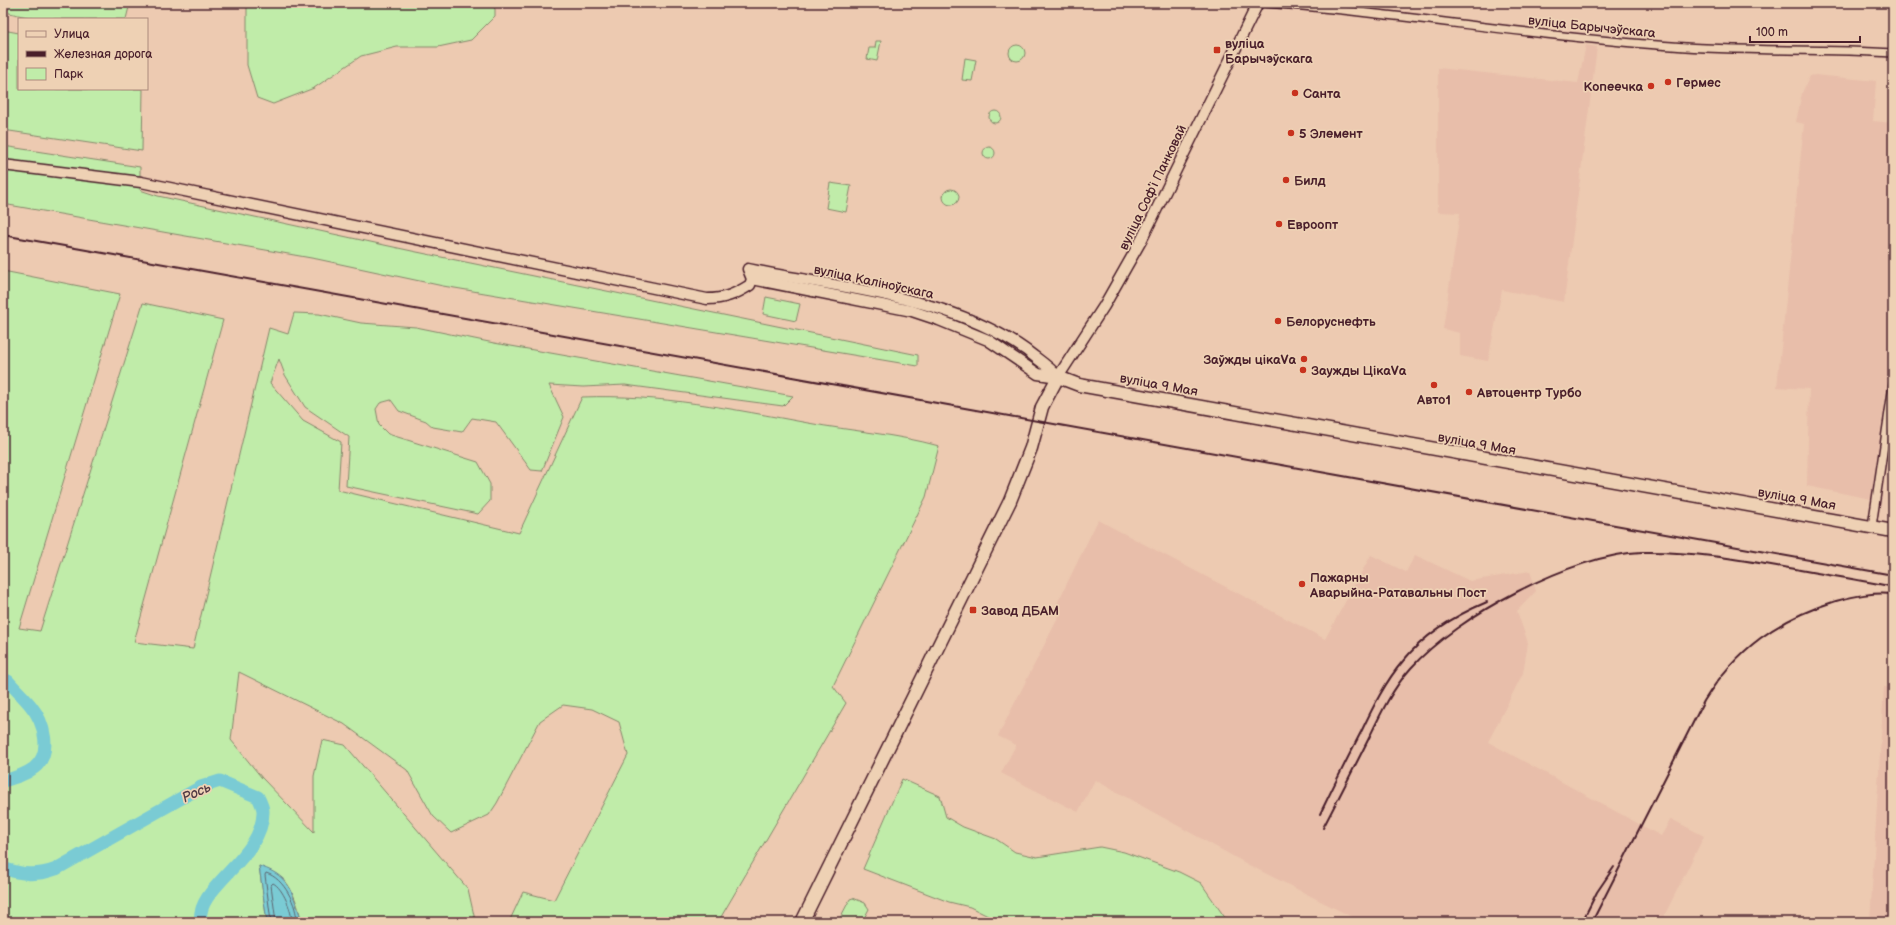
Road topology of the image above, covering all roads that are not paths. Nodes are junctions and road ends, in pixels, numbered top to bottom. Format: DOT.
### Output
graph roads {
  1 [pos="1258,3"];
  2 [pos="1266,3"];
  3 [pos="1893,53"];
  4 [pos="3,165"];
  5 [pos="752,279"];
  6 [pos="1058,377"];
  7 [pos="1893,385"];
  8 [pos="1872,526"];
  9 [pos="1893,530"];
  10 [pos="802,922"];
  1 -- 6 [label="street, вуліца Софʼі Панковай"];
  2 -- 3 [label="street, вуліца Барычэўскага"];
  4 -- 5 [label="street"];
  5 -- 6 [label="street, вуліца Каліноўскага"];
  5 -- 6 [label="street, вуліца Каліноўскага"];
  6 -- 8 [label="main road, вуліца 9 Мая"];
  6 -- 10 [label="main road"];
  7 -- 8 [label="street"];
  8 -- 9 [label="main road, вуліца 9 Мая"];
}
